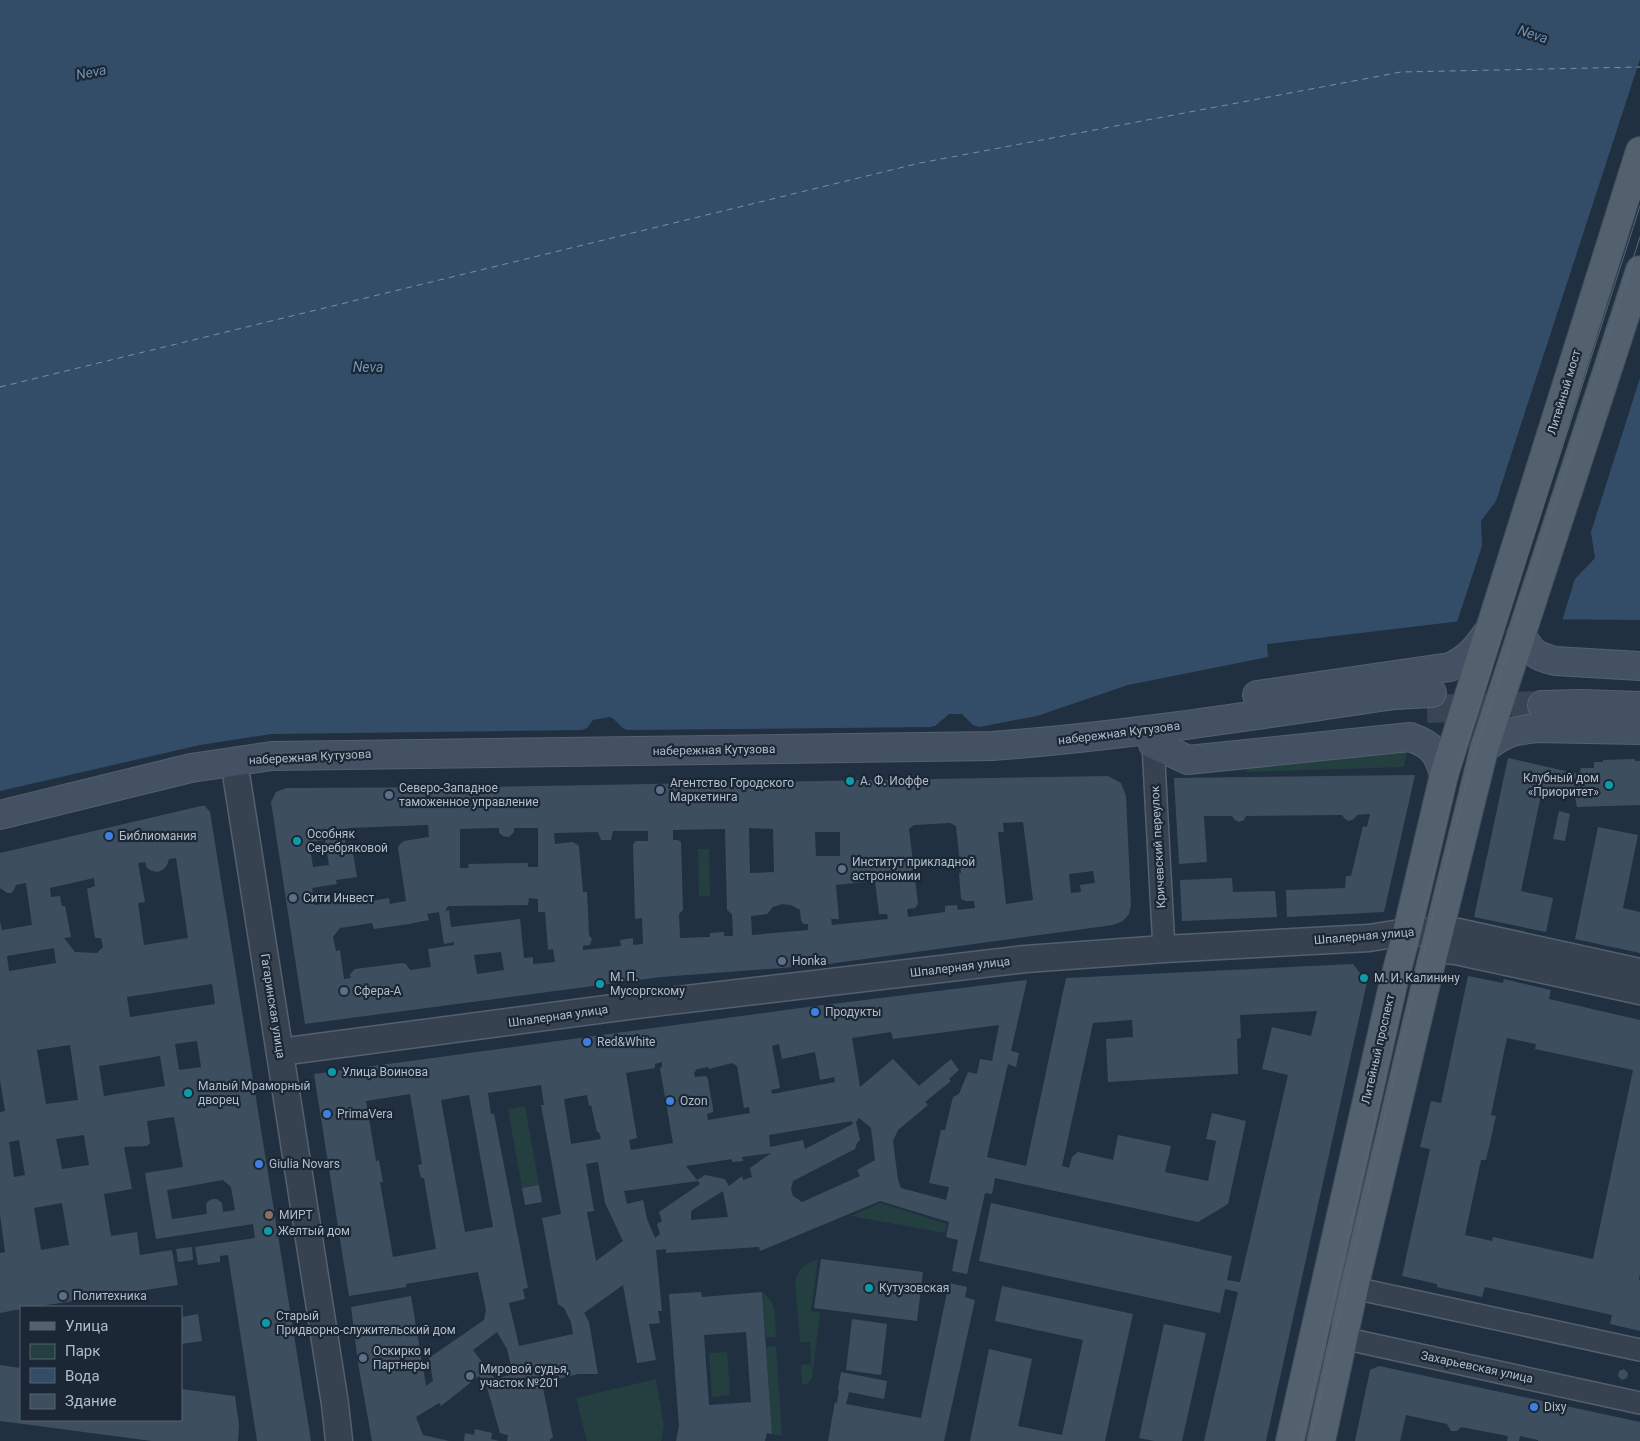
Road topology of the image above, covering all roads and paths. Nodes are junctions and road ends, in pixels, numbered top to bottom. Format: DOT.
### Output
graph roads {
  1 [pos="1640,151"];
  2 [pos="1640,270"];
  3 [pos="1488,632"];
  4 [pos="1522,635"];
  5 [pos="1640,666"];
  6 [pos="1640,688"];
  7 [pos="1640,706"];
  8 [pos="1640,730"];
  9 [pos="1041,743"];
  10 [pos="1152,744"];
  11 [pos="1484,750"];
  12 [pos="1444,775"];
  13 [pos="237,780"];
  14 [pos="0,814"];
  15 [pos="0,831"];
  16 [pos="1407,932"];
  17 [pos="1437,940"];
  18 [pos="1164,949"];
  19 [pos="1640,972"];
  20 [pos="1640,991"];
  21 [pos="280,1052"];
  22 [pos="1354,1288"];
  23 [pos="1315,1332"];
  24 [pos="1343,1338"];
  25 [pos="1640,1350"];
  26 [pos="1640,1403"];
  27 [pos="339,1441"];
  28 [pos="1290,1441"];
  29 [pos="1320,1441"];
  1 -- 3 [label="main road, Литейный мост"];
  2 -- 4 [label="main road"];
  3 -- 9 [label="main road"];
  3 -- 12 [label="main road, Литейный проспект"];
  4 -- 5 [label="main road"];
  4 -- 11 [label="main road"];
  6 -- 7 [label="main road"];
  8 -- 11 [label="main road"];
  9 -- 10 [label="main road, набережная Кутузова"];
  9 -- 14 [label="main road, набережная Кутузова"];
  10 -- 12 [label="main road"];
  10 -- 13 [label="main road, набережная Кутузова"];
  10 -- 18 [label="street, Кричевский переулок"];
  11 -- 17 [label="main road"];
  12 -- 16 [label="main road, Литейный проспект"];
  13 -- 15 [label="main road, набережная Кутузова"];
  13 -- 21 [label="street, Гагаринская улица"];
  16 -- 17 [label="street, Шпалерная улица"];
  16 -- 18 [label="street, Шпалерная улица"];
  16 -- 23 [label="main road, Литейный проспект"];
  17 -- 19 [label="street, Шпалерная улица"];
  17 -- 20 [label="street, Шпалерная улица"];
  17 -- 22 [label="main road"];
  18 -- 21 [label="street, Шпалерная улица"];
  21 -- 27 [label="street, Гагаринская улица"];
  22 -- 24 [label="main road"];
  22 -- 25 [label="street"];
  23 -- 24 [label="street, Захарьевская улица"];
  23 -- 28 [label="main road, Литейный проспект"];
  24 -- 26 [label="street, Захарьевская улица"];
  24 -- 29 [label="main road"];
}
